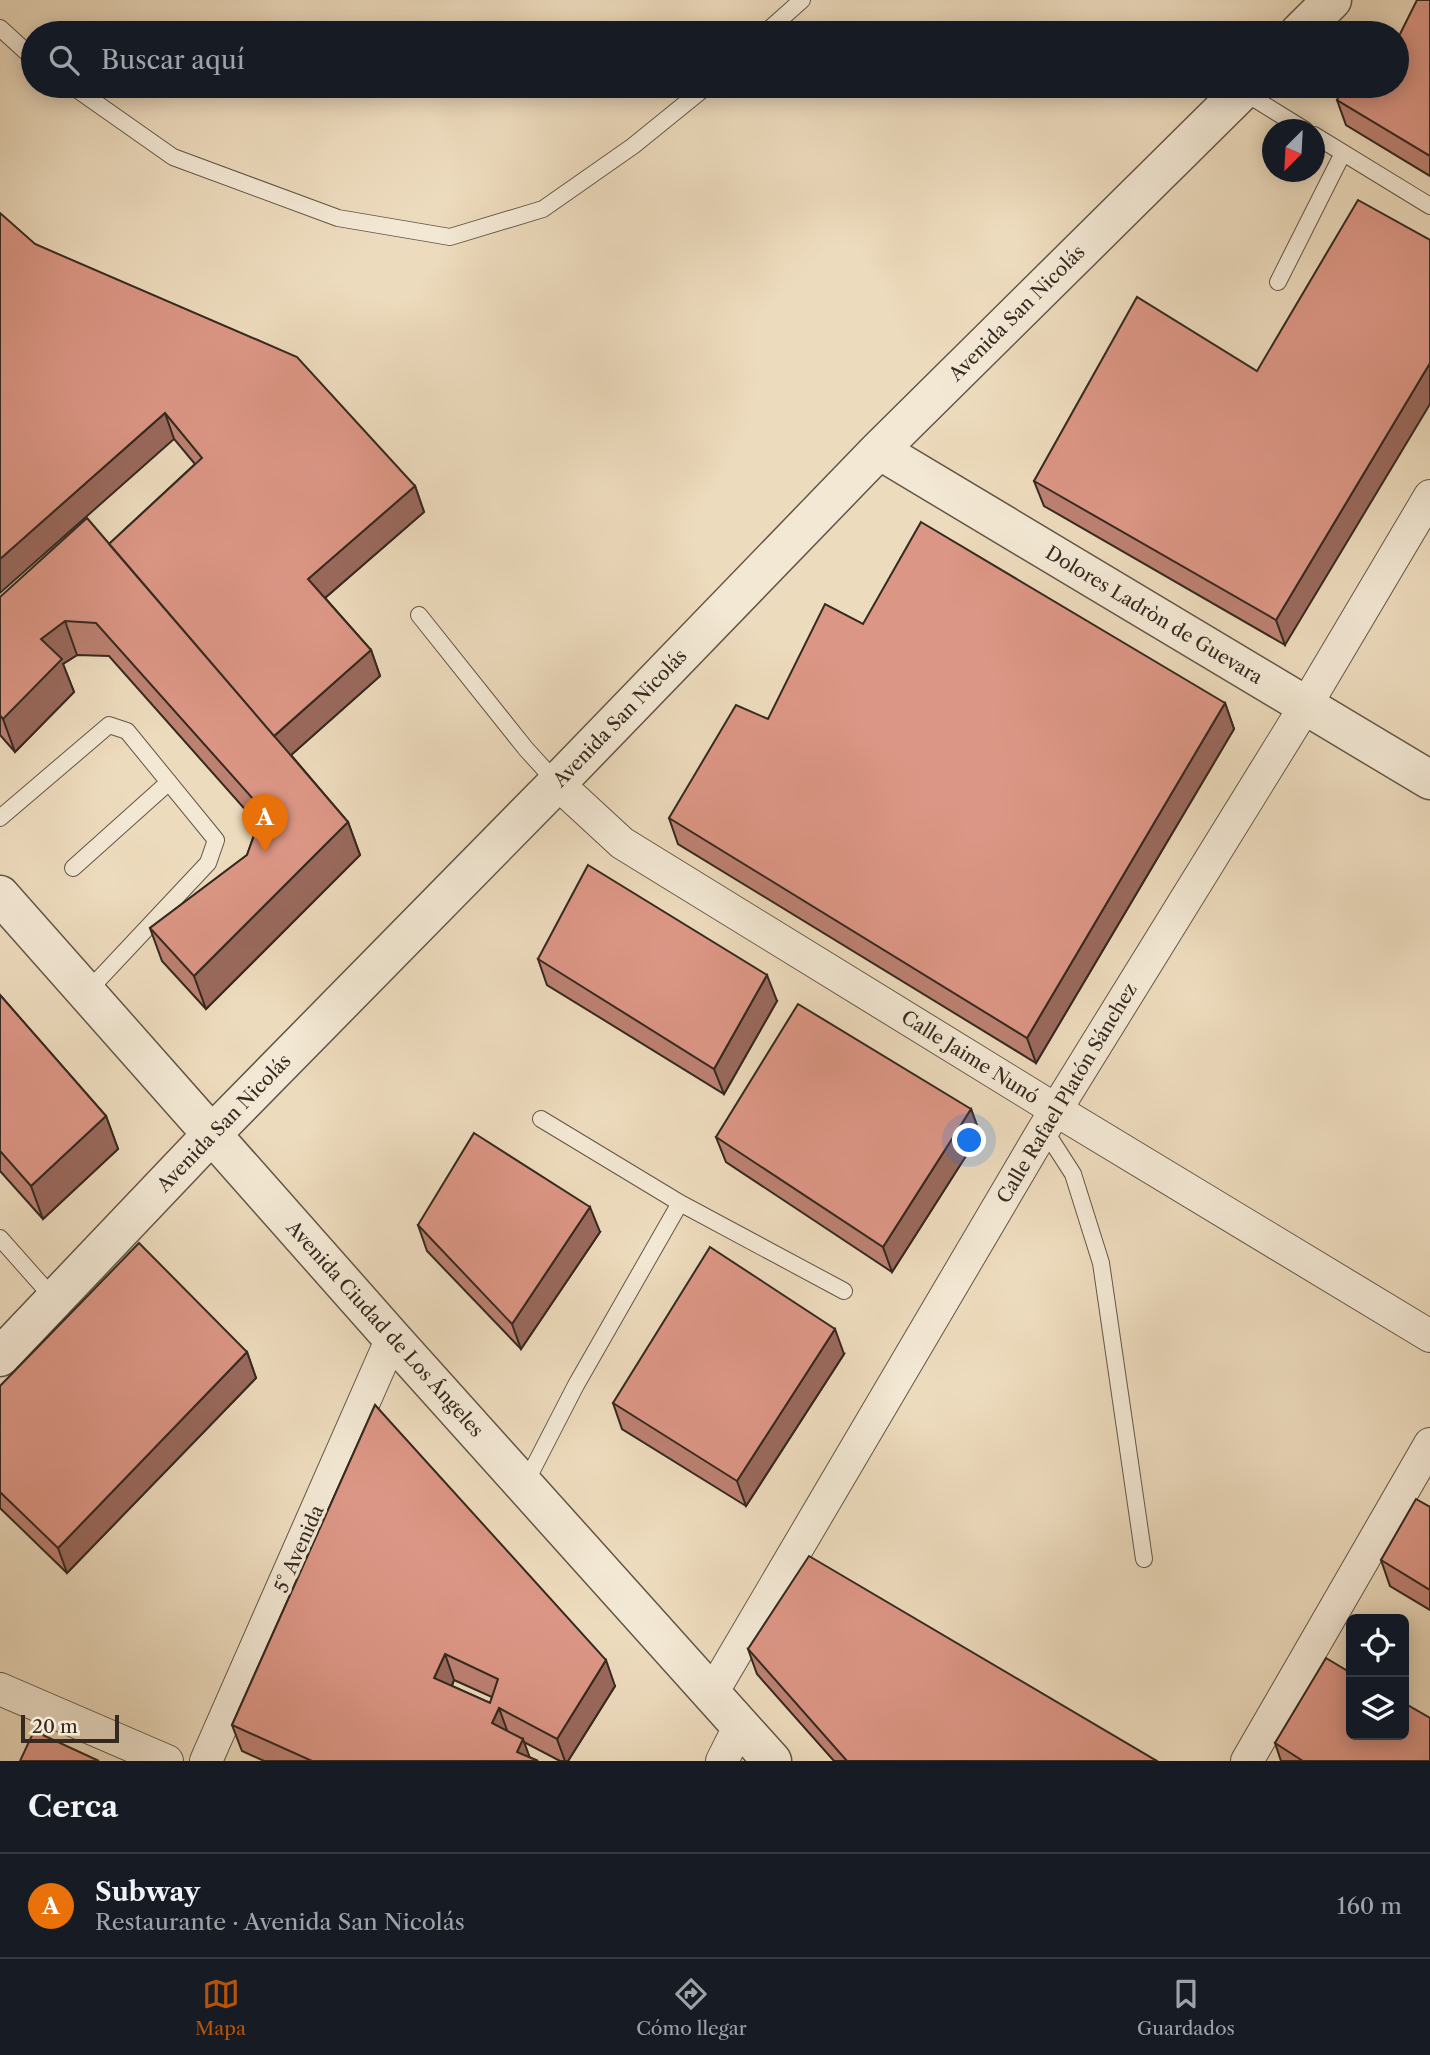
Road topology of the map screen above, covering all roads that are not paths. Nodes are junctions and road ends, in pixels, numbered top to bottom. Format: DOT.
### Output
graph roads {
  1 [pos="802,0"];
  2 [pos="1332,0"];
  3 [pos="778,21"];
  4 [pos="1311,21"];
  5 [pos="0,27"];
  6 [pos="21,47"];
  7 [pos="89,98"];
  8 [pos="692,98"];
  9 [pos="1235,98"];
  10 [pos="1259,98"];
  11 [pos="1289,119"];
  12 [pos="1325,142"];
  13 [pos="1343,153"];
  14 [pos="1430,206"];
  15 [pos="1278,282"];
  16 [pos="879,450"];
  17 [pos="1430,496"];
  18 [pos="419,615"];
  19 [pos="1306,705"];
  20 [pos="1430,780"];
  21 [pos="169,782"];
  22 [pos="557,783"];
  23 [pos="0,818"];
  24 [pos="73,868"];
  25 [pos="0,895"];
  26 [pos="86,993"];
  27 [pos="541,1119"];
  28 [pos="1050,1119"];
  29 [pos="212,1134"];
  30 [pos="680,1203"];
  31 [pos="0,1238"];
  32 [pos="844,1291"];
  33 [pos="55,1300"];
  34 [pos="1430,1336"];
  35 [pos="392,1338"];
  36 [pos="0,1357"];
  37 [pos="1430,1444"];
  38 [pos="525,1484"];
  39 [pos="1144,1559"];
  40 [pos="0,1689"];
  41 [pos="712,1693"];
  42 [pos="740,1725"];
  43 [pos="167,1761"];
  44 [pos="206,1761"];
  45 [pos="722,1761"];
  46 [pos="772,1761"];
  47 [pos="1247,1761"];
  1 -- 3 [label="lane"];
  2 -- 4 [label="street"];
  5 -- 6 [label="lane"];
  7 -- 8 [label="lane"];
  9 -- 16 [label="street, Avenida San Nicolás"];
  10 -- 11 [label="lane"];
  12 -- 13 [label="lane"];
  13 -- 14 [label="lane"];
  13 -- 15 [label="lane"];
  16 -- 19 [label="street, Dolores Ladròn de Guevara"];
  16 -- 22 [label="street, Avenida San Nicolás"];
  17 -- 19 [label="street, Calle Rafael Platón Sánchez"];
  18 -- 22 [label="lane"];
  19 -- 20 [label="street, Dolores Ladròn de Guevara"];
  19 -- 28 [label="street, Calle Rafael Platón Sánchez"];
  21 -- 23 [label="lane"];
  21 -- 24 [label="lane"];
  21 -- 26 [label="lane"];
  22 -- 28 [label="street, Calle Jaime Nunó"];
  22 -- 29 [label="street, Avenida San Nicolás"];
  25 -- 26 [label="street, Avenida Ciudad de Los Ángeles"];
  26 -- 29 [label="street, Avenida Ciudad de Los Ángeles"];
  27 -- 30 [label="lane"];
  28 -- 34 [label="street, Calle Jaime Nunó"];
  28 -- 39 [label="lane"];
  28 -- 41 [label="street, Calle Rafael Platón Sánchez"];
  29 -- 33 [label="street, Avenida San Nicolás"];
  29 -- 35 [label="street, Avenida Ciudad de Los Ángeles"];
  30 -- 32 [label="lane"];
  30 -- 38 [label="lane"];
  31 -- 33 [label="lane"];
  33 -- 36 [label="street, Avenida San Nicolás"];
  35 -- 38 [label="street, Avenida Ciudad de Los Ángeles"];
  35 -- 44 [label="street, 5° Avenida"];
  37 -- 47 [label="street"];
  38 -- 41 [label="street, Avenida Ciudad de Los Ángeles"];
  40 -- 43 [label="street"];
  41 -- 42 [label="street, Avenida Ciudad de Los Ángeles"];
  42 -- 45 [label="street"];
  42 -- 46 [label="street, Avenida Ciudad de Los Ángeles"];
}
